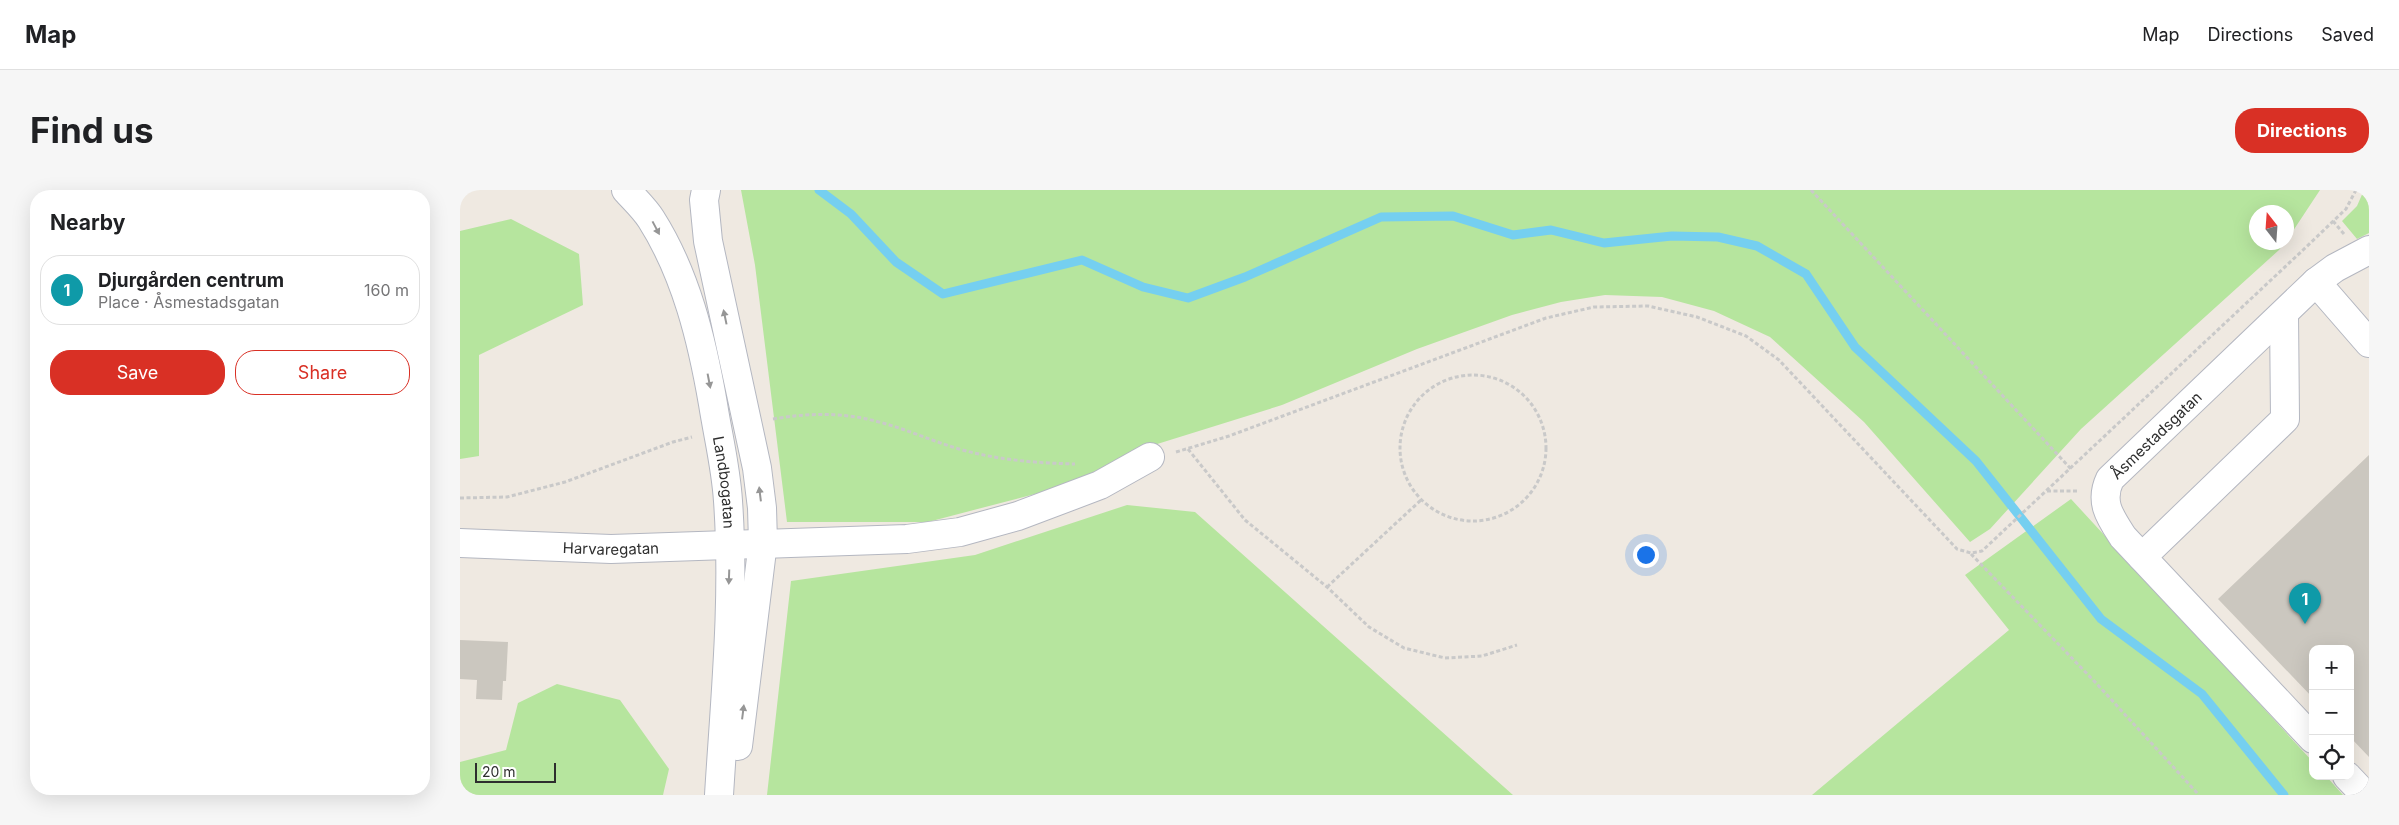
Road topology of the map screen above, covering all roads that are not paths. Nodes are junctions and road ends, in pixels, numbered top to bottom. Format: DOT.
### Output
graph roads {
  1 [pos="626,190"];
  2 [pos="706,190"];
  3 [pos="2369,250"];
  4 [pos="2316,282"];
  5 [pos="2284,314"];
  6 [pos="2369,342"];
  7 [pos="1150,457"];
  8 [pos="763,542"];
  9 [pos="460,543"];
  10 [pos="730,544"];
  11 [pos="2142,557"];
  12 [pos="2309,735"];
  13 [pos="2351,780"];
  14 [pos="719,795"];
  15 [pos="730,795"];
  16 [pos="2365,795"];
  1 -- 10 [label="street, Landbogatan, one-way"];
  8 -- 2 [label="street, one-way"];
  3 -- 4 [label="street, Åsmestadsgatan"];
  4 -- 5 [label="street, Åsmestadsgatan"];
  4 -- 6 [label="street"];
  5 -- 11 [label="street"];
  5 -- 11 [label="street, Åsmestadsgatan"];
  7 -- 8 [label="street, Harvaregatan"];
  8 -- 10 [label="street, Harvaregatan"];
  15 -- 8 [label="street, one-way"];
  9 -- 10 [label="street, Harvaregatan"];
  10 -- 14 [label="street, Landbogatan, one-way"];
  11 -- 12 [label="street, Åsmestadsgatan"];
  13 -- 16 [label="street"];
}
